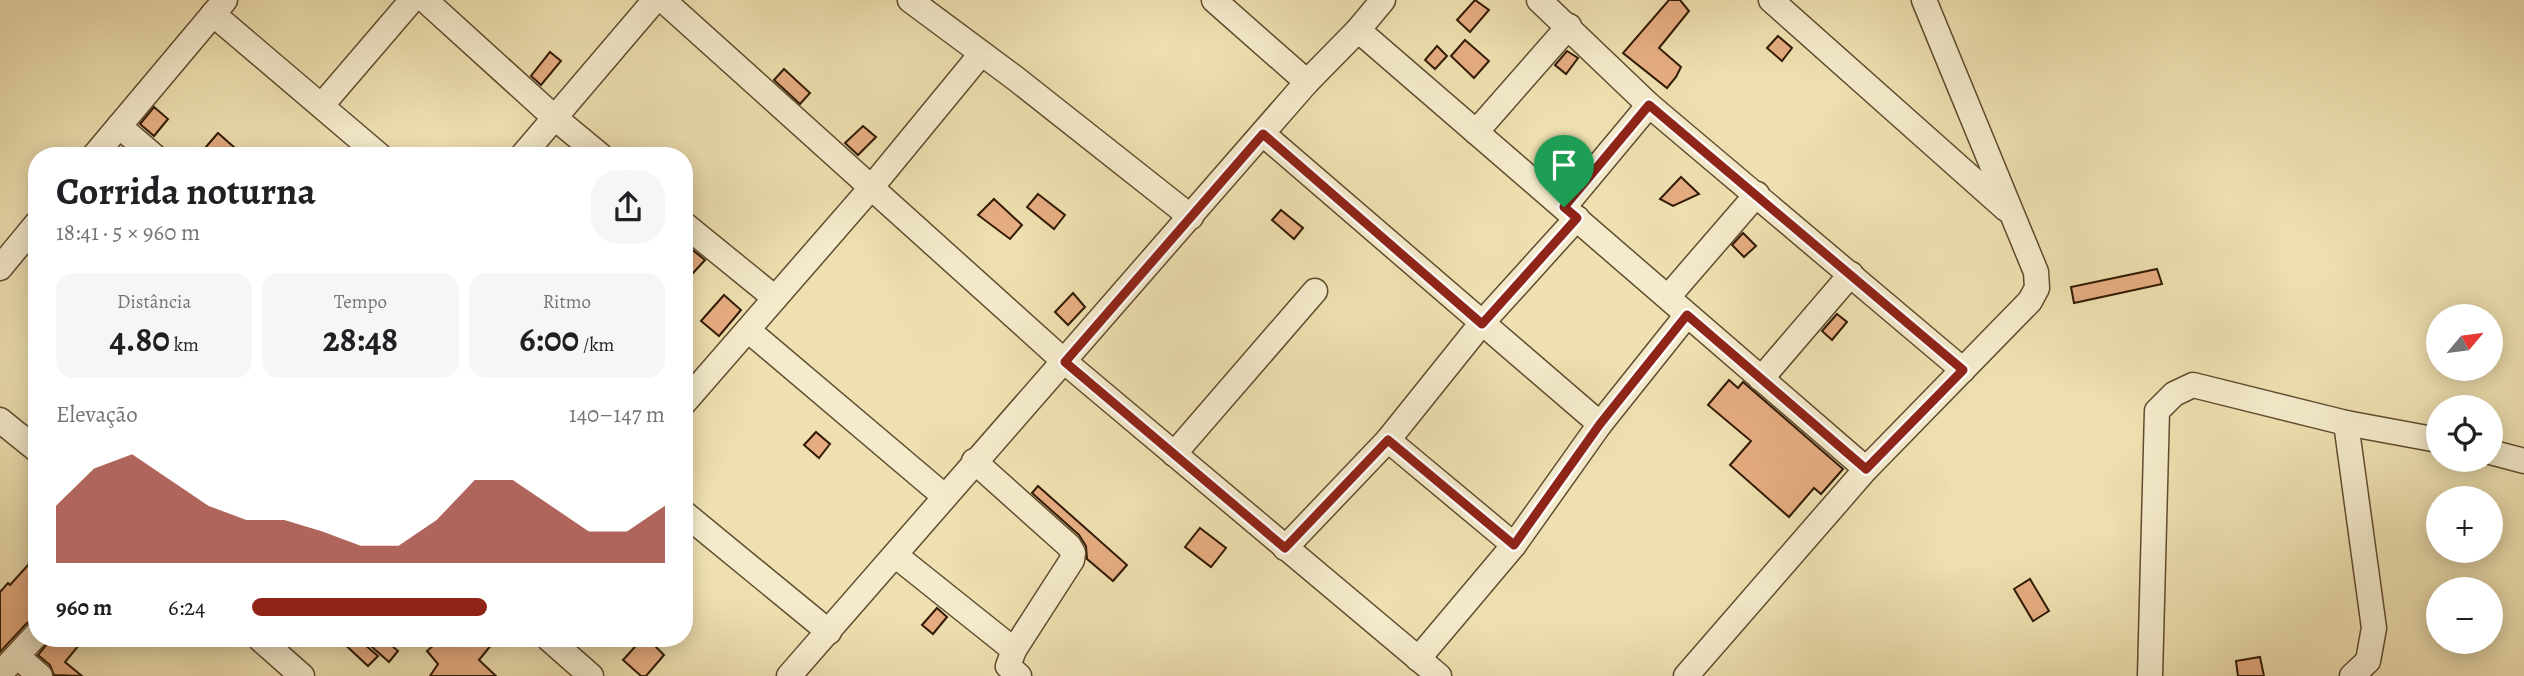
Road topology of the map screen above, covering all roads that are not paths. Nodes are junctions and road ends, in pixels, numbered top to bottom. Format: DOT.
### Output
graph roads {
  1 [pos="412,0"];
  2 [pos="425,0"];
  3 [pos="655,0"];
  4 [pos="663,0"];
  5 [pos="910,0"];
  6 [pos="1214,0"];
  7 [pos="1383,0"];
  8 [pos="1539,0"];
  9 [pos="1771,0"];
  10 [pos="1924,0"];
  11 [pos="219,7"];
  12 [pos="1569,26"];
  13 [pos="1358,30"];
  14 [pos="981,54"];
  15 [pos="1307,82"];
  16 [pos="323,105"];
  17 [pos="1649,105"];
  18 [pos="555,118"];
  19 [pos="119,126"];
  20 [pos="1476,131"];
  21 [pos="1263,134"];
  22 [pos="102,147"];
  23 [pos="144,147"];
  24 [pos="370,147"];
  25 [pos="530,147"];
  26 [pos="590,147"];
  27 [pos="870,189"];
  28 [pos="1757,194"];
  29 [pos="1570,212"];
  30 [pos="2013,214"];
  31 [pos="1191,217"];
  32 [pos="693,231"];
  33 [pos="28,234"];
  34 [pos="0,268"];
  35 [pos="1851,274"];
  36 [pos="1315,291"];
  37 [pos="1668,297"];
  38 [pos="775,298"];
  39 [pos="1687,315"];
  40 [pos="1482,324"];
  41 [pos="748,330"];
  42 [pos="1065,362"];
  43 [pos="1963,370"];
  44 [pos="1761,379"];
  45 [pos="693,393"];
  46 [pos="0,420"];
  47 [pos="2346,423"];
  48 [pos="1600,424"];
  49 [pos="2426,438"];
  50 [pos="1388,440"];
  51 [pos="28,443"];
  52 [pos="1174,454"];
  53 [pos="2503,455"];
  54 [pos="974,461"];
  55 [pos="2524,461"];
  56 [pos="1866,469"];
  57 [pos="944,496"];
  58 [pos="693,520"];
  59 [pos="1514,545"];
  60 [pos="1285,548"];
  61 [pos="895,555"];
  62 [pos="829,632"];
  63 [pos="28,644"];
  64 [pos="269,647"];
  65 [pos="558,647"];
  66 [pos="17,656"];
  67 [pos="1418,659"];
  68 [pos="1010,667"];
  69 [pos="0,674"];
  70 [pos="40,676"];
  71 [pos="302,676"];
  72 [pos="591,676"];
  73 [pos="789,676"];
  74 [pos="1439,676"];
  75 [pos="1686,676"];
  76 [pos="2150,676"];
  77 [pos="2353,676"];
  1 -- 16 [label="street"];
  2 -- 18 [label="street"];
  3 -- 18 [label="street"];
  4 -- 27 [label="street"];
  5 -- 14 [label="street"];
  6 -- 15 [label="street"];
  7 -- 13 [label="street"];
  8 -- 12 [label="street"];
  9 -- 30 [label="street"];
  10 -- 30 [label="street"];
  11 -- 16 [label="street"];
  11 -- 19 [label="street"];
  12 -- 17 [label="street"];
  12 -- 20 [label="street"];
  13 -- 15 [label="street"];
  13 -- 20 [label="street"];
  14 -- 27 [label="street"];
  14 -- 31 [label="street"];
  15 -- 21 [label="street"];
  16 -- 24 [label="street"];
  17 -- 28 [label="street"];
  17 -- 29 [label="street"];
  18 -- 25 [label="street"];
  18 -- 26 [label="street"];
  19 -- 22 [label="street"];
  19 -- 23 [label="street"];
  20 -- 29 [label="street"];
  21 -- 31 [label="street"];
  21 -- 40 [label="street"];
  27 -- 38 [label="street"];
  27 -- 42 [label="street"];
  28 -- 35 [label="street"];
  28 -- 37 [label="street"];
  29 -- 37 [label="street"];
  29 -- 40 [label="street"];
  30 -- 43 [label="street"];
  31 -- 42 [label="street"];
  32 -- 38 [label="street"];
  33 -- 34 [label="street"];
  35 -- 43 [label="street"];
  35 -- 44 [label="street"];
  36 -- 52 [label="street"];
  37 -- 39 [label="street"];
  38 -- 41 [label="street"];
  39 -- 44 [label="street"];
  39 -- 48 [label="street"];
  40 -- 48 [label="street"];
  40 -- 50 [label="street"];
  41 -- 45 [label="street"];
  41 -- 57 [label="street"];
  42 -- 52 [label="street"];
  42 -- 54 [label="street"];
  43 -- 56 [label="street"];
  44 -- 56 [label="street"];
  46 -- 51 [label="street"];
  47 -- 49 [label="street"];
  47 -- 76 [label="street"];
  47 -- 77 [label="street"];
  48 -- 59 [label="street"];
  50 -- 59 [label="street"];
  50 -- 60 [label="street"];
  52 -- 60 [label="street"];
  53 -- 55 [label="street"];
  54 -- 57 [label="street"];
  54 -- 68 [label="street"];
  56 -- 75 [label="street"];
  57 -- 61 [label="street"];
  58 -- 62 [label="street"];
  59 -- 67 [label="street"];
  60 -- 67 [label="street"];
  61 -- 62 [label="street"];
  61 -- 68 [label="street"];
  62 -- 73 [label="street"];
  63 -- 66 [label="street"];
  64 -- 71 [label="street"];
  65 -- 72 [label="street"];
  66 -- 69 [label="street"];
  66 -- 70 [label="street"];
  67 -- 74 [label="street"];
}
